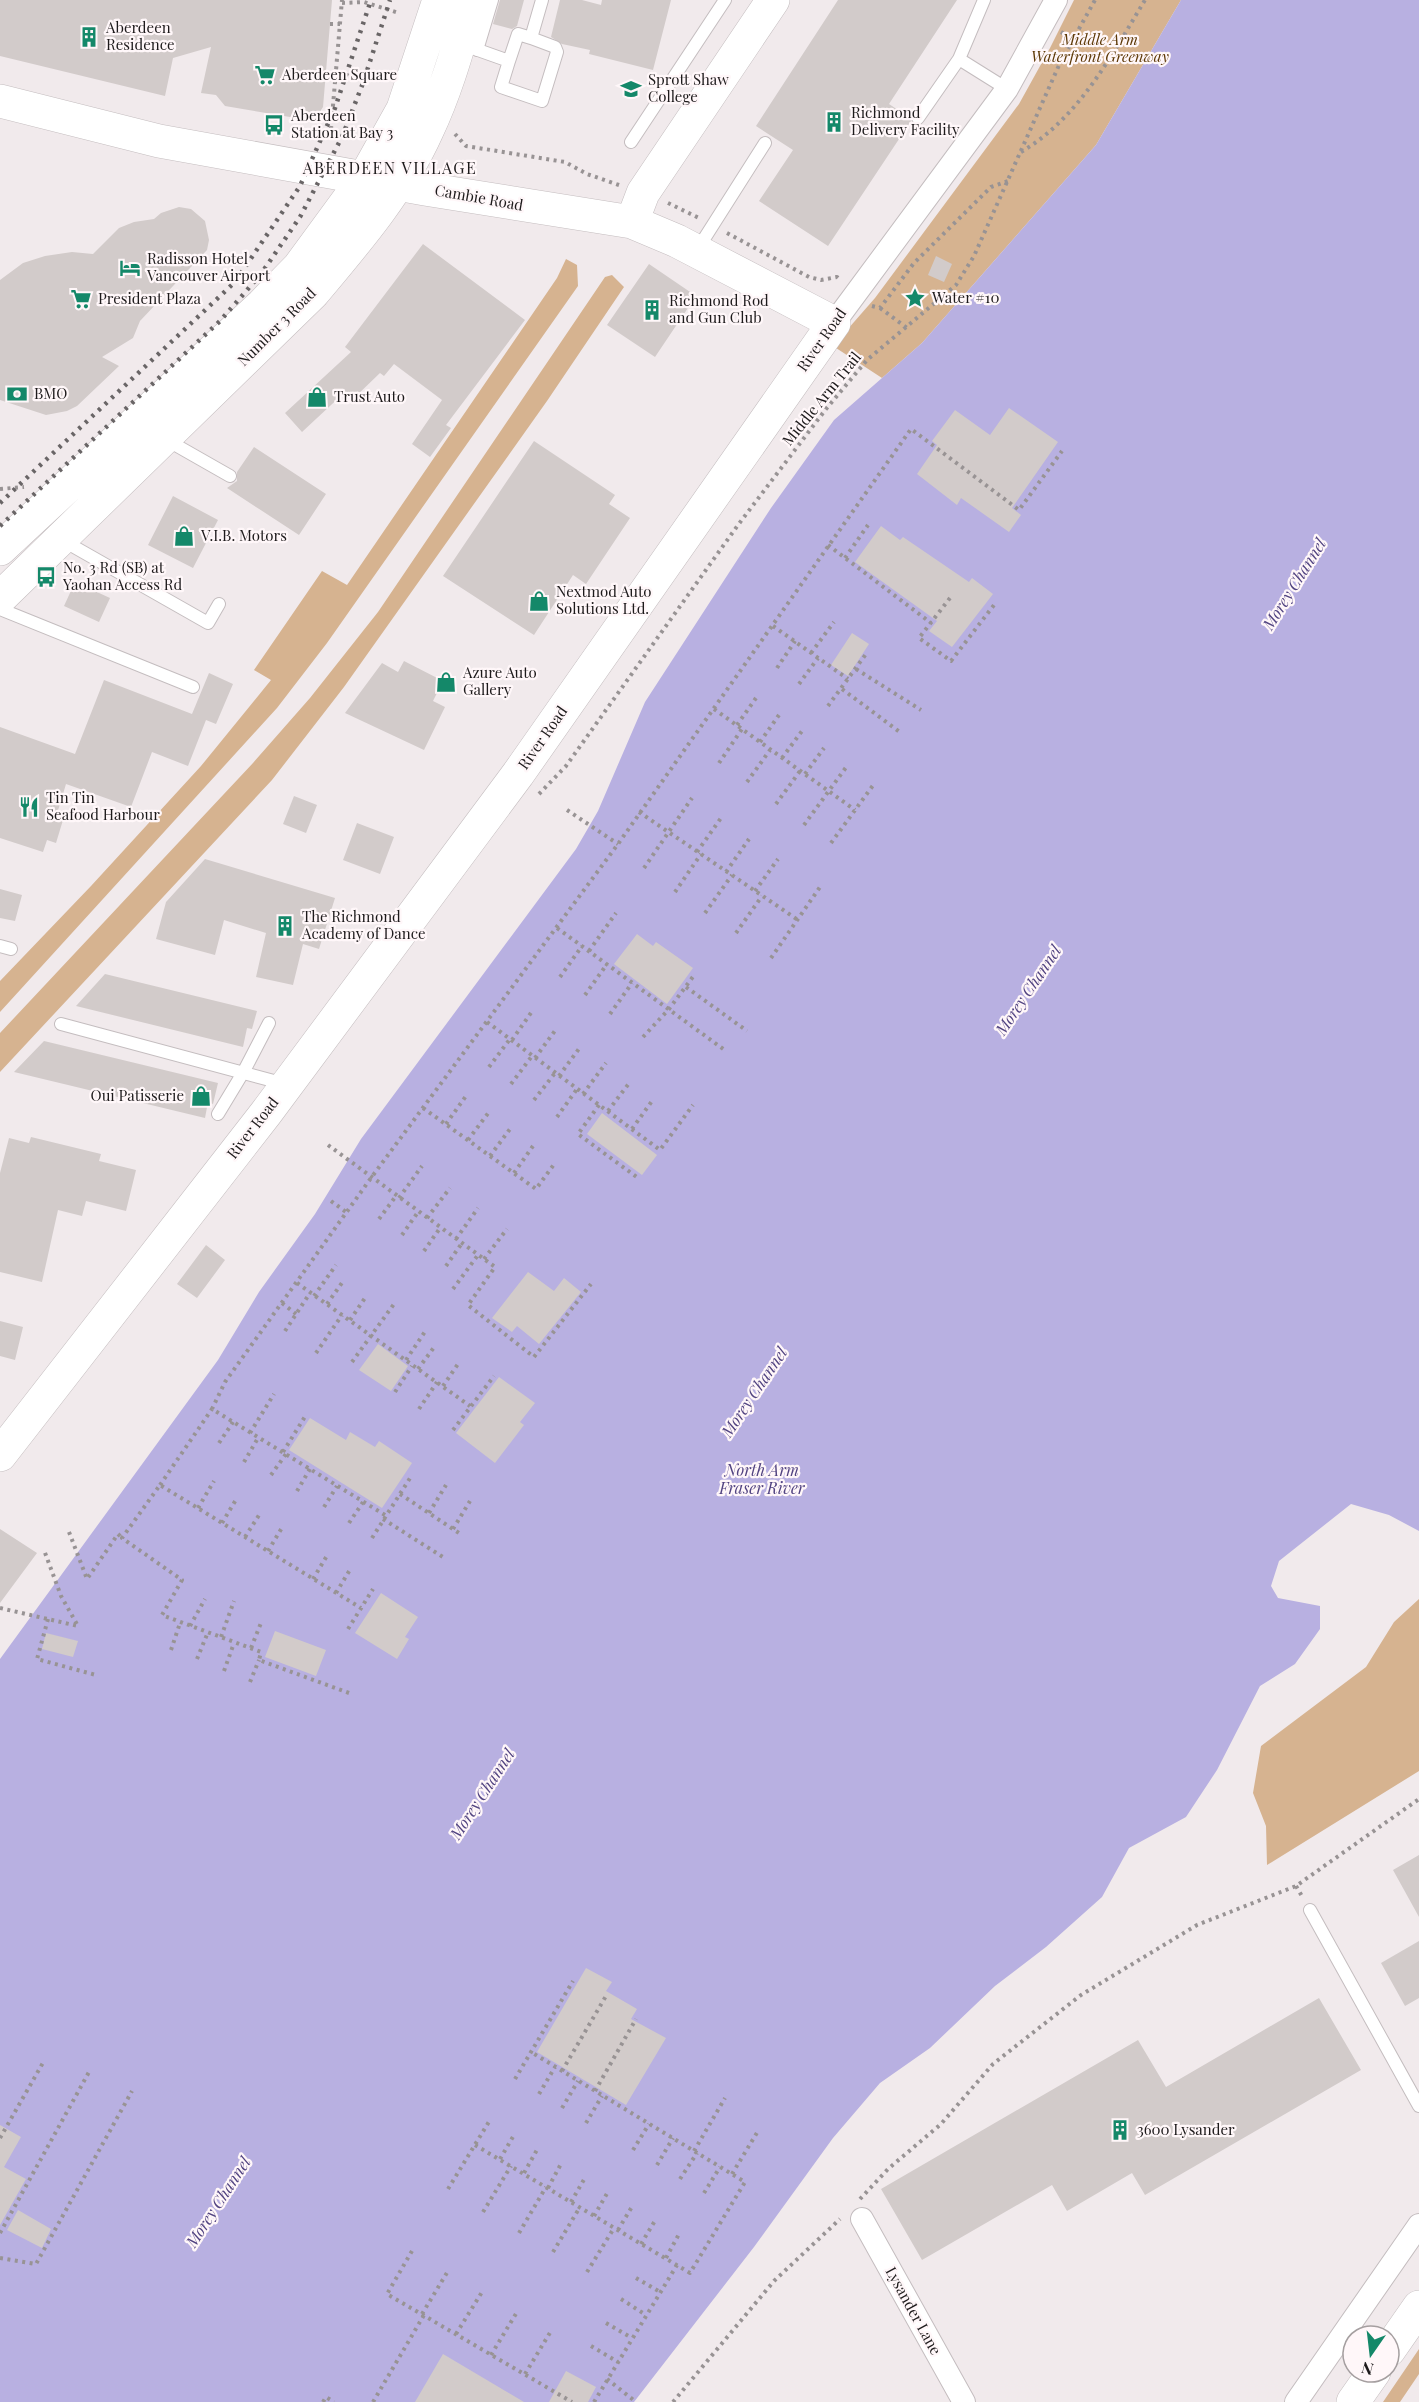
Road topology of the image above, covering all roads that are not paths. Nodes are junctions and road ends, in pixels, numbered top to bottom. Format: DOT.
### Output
graph roads {
  1 [pos="439,0"];
  2 [pos="472,0"];
  3 [pos="492,0"];
  4 [pos="542,0"];
  5 [pos="725,0"];
  6 [pos="773,0"];
  7 [pos="984,0"];
  8 [pos="1056,0"];
  9 [pos="531,38"];
  10 [pos="468,47"];
  11 [pos="959,59"];
  12 [pos="509,61"];
  13 [pos="1007,89"];
  14 [pos="0,101"];
  15 [pos="918,118"];
  16 [pos="631,142"];
  17 [pos="765,143"];
  18 [pos="365,177"];
  19 [pos="397,184"];
  20 [pos="638,208"];
  21 [pos="704,238"];
  22 [pos="834,323"];
  23 [pos="164,439"];
  24 [pos="230,476"];
  25 [pos="60,540"];
  26 [pos="0,549"];
  27 [pos="0,598"];
  28 [pos="219,604"];
  29 [pos="0,609"];
  30 [pos="193,687"];
  31 [pos="269,1023"];
  32 [pos="61,1024"];
  33 [pos="244,1071"];
  34 [pos="286,1085"];
  35 [pos="218,1114"];
  36 [pos="0,1455"];
  37 [pos="1310,1910"];
  38 [pos="1419,2106"];
  39 [pos="853,2213"];
  40 [pos="1419,2225"];
  41 [pos="1419,2307"];
  42 [pos="1401,2333"];
  43 [pos="1366,2384"];
  44 [pos="964,2402"];
  45 [pos="1296,2402"];
  46 [pos="1353,2402"];
  1 -- 18 [label="street, Number 3 Road"];
  2 -- 10 [label="street, Number 3 Road"];
  3 -- 10 [label="lane"];
  4 -- 9 [label="lane"];
  5 -- 16 [label="lane"];
  6 -- 20 [label="street"];
  7 -- 11 [label="lane"];
  8 -- 13 [label="street, River Road"];
  9 -- 12 [label="lane"];
  9 -- 12 [label="lane"];
  10 -- 12 [label="lane"];
  10 -- 19 [label="street, Number 3 Road"];
  11 -- 13 [label="lane"];
  11 -- 15 [label="lane"];
  13 -- 22 [label="street, River Road"];
  14 -- 18 [label="street, Cambie Road"];
  17 -- 21 [label="lane"];
  18 -- 19 [label="street, Cambie Road"];
  18 -- 26 [label="street, Number 3 Road"];
  19 -- 20 [label="street, Cambie Road"];
  19 -- 23 [label="street, Number 3 Road"];
  20 -- 21 [label="street, Cambie Road"];
  21 -- 22 [label="street, Cambie Road"];
  22 -- 34 [label="street, River Road"];
  23 -- 24 [label="lane"];
  23 -- 25 [label="street, Number 3 Road"];
  25 -- 27 [label="street, Number 3 Road"];
  25 -- 28 [label="lane"];
  29 -- 30 [label="lane"];
  31 -- 33 [label="lane"];
  32 -- 33 [label="lane"];
  33 -- 34 [label="lane"];
  33 -- 35 [label="lane"];
  34 -- 36 [label="street, River Road"];
  37 -- 38 [label="lane"];
  39 -- 44 [label="street, Lysander Lane"];
  40 -- 45 [label="street"];
  41 -- 42 [label="street"];
  43 -- 46 [label="street"];
}
